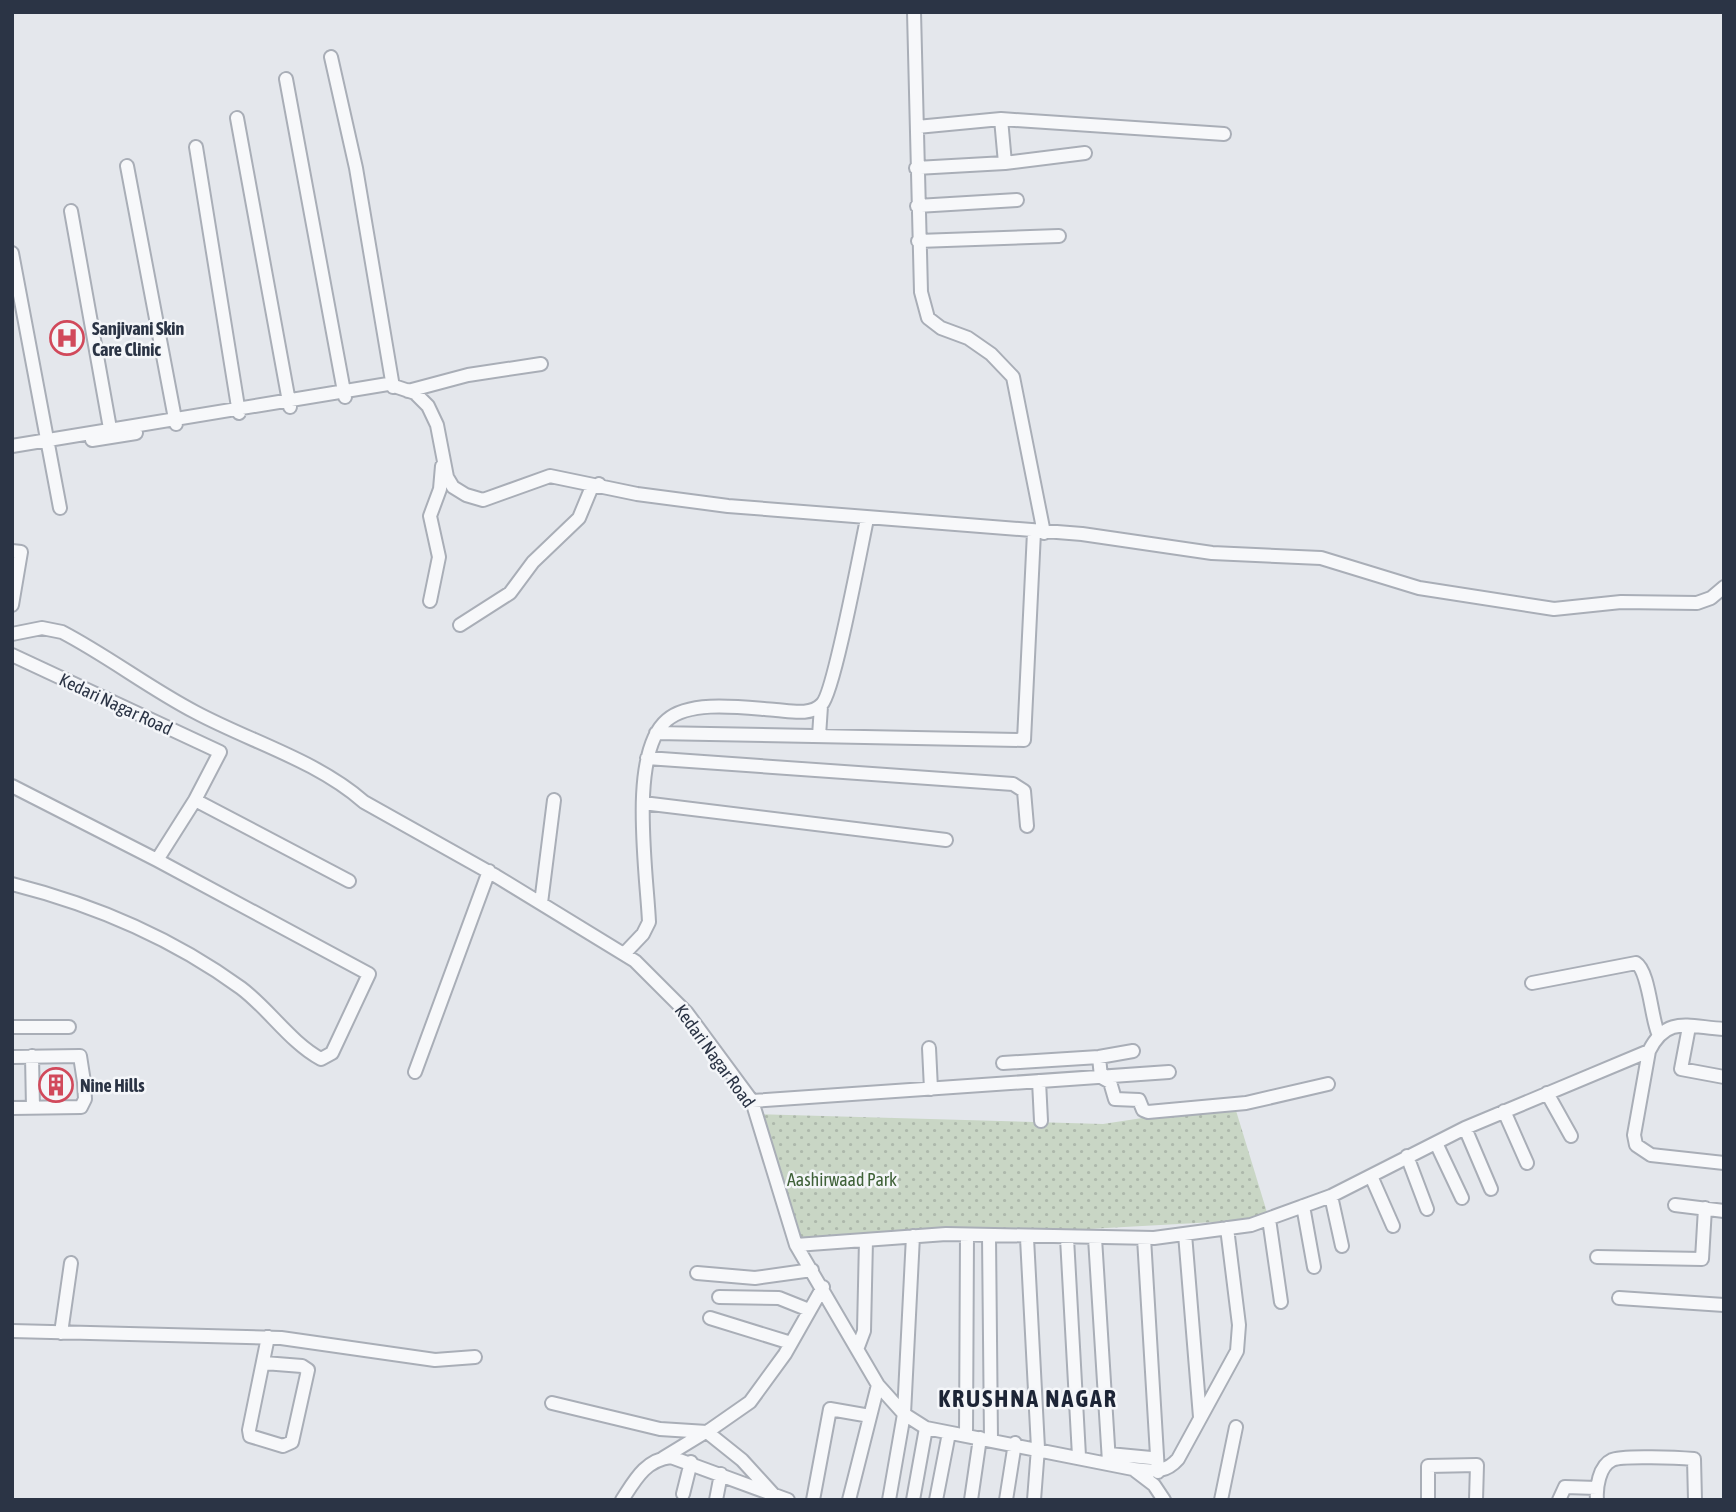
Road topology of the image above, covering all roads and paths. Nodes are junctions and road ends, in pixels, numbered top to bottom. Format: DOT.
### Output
graph roads {
  1 [pos="914,12"];
  2 [pos="331,57"];
  3 [pos="286,79"];
  4 [pos="237,118"];
  5 [pos="1001,119"];
  6 [pos="917,127"];
  7 [pos="1224,134"];
  8 [pos="196,147"];
  9 [pos="1085,153"];
  10 [pos="1005,163"];
  11 [pos="127,166"];
  12 [pos="916,168"];
  13 [pos="1017,200"];
  14 [pos="917,206"];
  15 [pos="71,211"];
  16 [pos="1059,236"];
  17 [pos="918,241"];
  18 [pos="12,253"];
  19 [pos="19,329"];
  20 [pos="541,364"];
  21 [pos="393,387"];
  22 [pos="408,391"];
  23 [pos="344,394"];
  24 [pos="289,404"];
  25 [pos="239,411"];
  26 [pos="176,422"];
  27 [pos="111,432"];
  28 [pos="47,443"];
  29 [pos="12,446"];
  30 [pos="12,453"];
  31 [pos="444,456"];
  32 [pos="599,484"];
  33 [pos="60,508"];
  34 [pos="867,519"];
  35 [pos="1039,533"];
  36 [pos="12,551"];
  37 [pos="1724,587"];
  38 [pos="430,601"];
  39 [pos="12,605"];
  40 [pos="460,625"];
  41 [pos="12,634"];
  42 [pos="12,655"];
  43 [pos="821,706"];
  44 [pos="656,733"];
  45 [pos="819,736"];
  46 [pos="647,758"];
  47 [pos="12,786"];
  48 [pos="195,800"];
  49 [pos="554,800"];
  50 [pos="643,803"];
  51 [pos="1027,826"];
  52 [pos="946,839"];
  53 [pos="157,860"];
  54 [pos="489,871"];
  55 [pos="349,881"];
  56 [pos="12,884"];
  57 [pos="541,903"];
  58 [pos="624,954"];
  59 [pos="1532,983"];
  60 [pos="12,1027"];
  61 [pos="69,1027"];
  62 [pos="1689,1027"];
  63 [pos="1724,1029"];
  64 [pos="1658,1033"];
  65 [pos="929,1048"];
  66 [pos="1133,1051"];
  67 [pos="1649,1051"];
  68 [pos="32,1056"];
  69 [pos="12,1057"];
  70 [pos="1099,1057"];
  71 [pos="1003,1062"];
  72 [pos="415,1072"];
  73 [pos="1169,1072"];
  74 [pos="1101,1077"];
  75 [pos="1724,1077"];
  76 [pos="1039,1081"];
  77 [pos="1328,1084"];
  78 [pos="931,1088"];
  79 [pos="1546,1093"];
  80 [pos="752,1101"];
  81 [pos="12,1108"];
  82 [pos="33,1108"];
  83 [pos="1504,1111"];
  84 [pos="1041,1121"];
  85 [pos="1465,1128"];
  86 [pos="1571,1136"];
  87 [pos="1436,1143"];
  88 [pos="1407,1156"];
  89 [pos="1527,1163"];
  90 [pos="1724,1163"];
  91 [pos="1371,1176"];
  92 [pos="1491,1189"];
  93 [pos="1331,1196"];
  94 [pos="1462,1198"];
  95 [pos="1675,1205"];
  96 [pos="1303,1206"];
  97 [pos="1705,1208"];
  98 [pos="1427,1209"];
  99 [pos="1724,1210"];
  100 [pos="1269,1219"];
  101 [pos="1393,1226"];
  102 [pos="1227,1228"];
  103 [pos="1185,1234"];
  104 [pos="967,1235"];
  105 [pos="914,1236"];
  106 [pos="989,1236"];
  107 [pos="1027,1238"];
  108 [pos="1068,1238"];
  109 [pos="1095,1238"];
  110 [pos="1144,1238"];
  111 [pos="866,1240"];
  112 [pos="796,1245"];
  113 [pos="1342,1247"];
  114 [pos="1597,1257"];
  115 [pos="71,1263"];
  116 [pos="1314,1267"];
  117 [pos="812,1270"];
  118 [pos="697,1273"];
  119 [pos="823,1287"];
  120 [pos="719,1297"];
  121 [pos="1619,1298"];
  122 [pos="1280,1302"];
  123 [pos="1724,1305"];
  124 [pos="809,1310"];
  125 [pos="710,1318"];
  126 [pos="12,1332"];
  127 [pos="61,1333"];
  128 [pos="268,1337"];
  129 [pos="791,1343"];
  130 [pos="858,1347"];
  131 [pos="475,1357"];
  132 [pos="264,1363"];
  133 [pos="878,1385"];
  134 [pos="552,1402"];
  135 [pos="904,1414"];
  136 [pos="870,1416"];
  137 [pos="1200,1417"];
  138 [pos="926,1427"];
  139 [pos="1236,1427"];
  140 [pos="705,1432"];
  141 [pos="949,1433"];
  142 [pos="966,1436"];
  143 [pos="985,1439"];
  144 [pos="1015,1443"];
  145 [pos="1038,1448"];
  146 [pos="1079,1456"];
  147 [pos="663,1458"];
  148 [pos="1109,1458"];
  149 [pos="1151,1458"];
  150 [pos="1178,1459"];
  151 [pos="691,1462"];
  152 [pos="1133,1469"];
  153 [pos="1158,1472"];
  154 [pos="721,1474"];
  155 [pos="1595,1492"];
  156 [pos="683,1494"];
  157 [pos="756,1494"];
  158 [pos="778,1497"];
  159 [pos="1162,1497"];
  160 [pos="622,1500"];
  161 [pos="716,1500"];
  162 [pos="813,1500"];
  163 [pos="849,1500"];
  164 [pos="889,1500"];
  165 [pos="914,1500"];
  166 [pos="936,1500"];
  167 [pos="971,1500"];
  168 [pos="1006,1500"];
  169 [pos="1034,1500"];
  170 [pos="1221,1500"];
  171 [pos="1428,1500"];
  172 [pos="1476,1500"];
  173 [pos="1559,1500"];
  174 [pos="1695,1500"];
  1 -- 6 [label="street"];
  2 -- 21 [label="street"];
  3 -- 23 [label="street"];
  4 -- 24 [label="street"];
  5 -- 6 [label="street"];
  5 -- 7 [label="street"];
  5 -- 10 [label="street"];
  6 -- 12 [label="street"];
  8 -- 25 [label="street"];
  9 -- 10 [label="street"];
  10 -- 12 [label="street"];
  11 -- 26 [label="street"];
  12 -- 14 [label="street"];
  13 -- 14 [label="street"];
  14 -- 17 [label="street"];
  15 -- 27 [label="street"];
  16 -- 17 [label="street"];
  17 -- 35 [label="street"];
  18 -- 19 [label="street"];
  19 -- 28 [label="street"];
  20 -- 22 [label="street"];
  21 -- 22 [label="street"];
  21 -- 23 [label="street"];
  22 -- 31 [label="street"];
  23 -- 24 [label="street"];
  24 -- 25 [label="street"];
  25 -- 26 [label="street"];
  26 -- 27 [label="street"];
  27 -- 28 [label="street"];
  28 -- 29 [label="street"];
  28 -- 30 [label="street"];
  28 -- 33 [label="street"];
  31 -- 32 [label="street"];
  31 -- 38 [label="street"];
  32 -- 34 [label="street"];
  32 -- 40 [label="street"];
  34 -- 35 [label="street"];
  34 -- 43 [label="street"];
  35 -- 37 [label="street"];
  35 -- 45 [label="street"];
  36 -- 39 [label="street"];
  41 -- 54 [label="street, Kedari Nagar Road"];
  42 -- 48 [label="street, Kedari Nagar Road"];
  43 -- 44 [label="street"];
  43 -- 45 [label="street"];
  44 -- 45 [label="street"];
  44 -- 46 [label="street"];
  46 -- 50 [label="street"];
  46 -- 51 [label="street"];
  47 -- 53 [label="street"];
  48 -- 53 [label="street"];
  48 -- 55 [label="street"];
  49 -- 57 [label="street"];
  50 -- 52 [label="street"];
  50 -- 58 [label="street"];
  53 -- 56 [label="street"];
  54 -- 57 [label="street, Kedari Nagar Road"];
  54 -- 72 [label="street"];
  57 -- 58 [label="street, Kedari Nagar Road"];
  58 -- 80 [label="street, Kedari Nagar Road"];
  59 -- 64 [label="street"];
  60 -- 61 [label="street"];
  62 -- 63 [label="street"];
  62 -- 64 [label="street"];
  62 -- 75 [label="street"];
  64 -- 67 [label="street"];
  65 -- 78 [label="street"];
  66 -- 70 [label="street"];
  67 -- 79 [label="street"];
  67 -- 90 [label="street"];
  68 -- 69 [label="street"];
  68 -- 82 [label="street"];
  68 -- 82 [label="street"];
  70 -- 71 [label="street"];
  70 -- 74 [label="street"];
  73 -- 74 [label="street"];
  74 -- 76 [label="street"];
  74 -- 77 [label="street"];
  76 -- 78 [label="street"];
  76 -- 84 [label="street"];
  78 -- 80 [label="street"];
  79 -- 83 [label="street"];
  79 -- 86 [label="street"];
  80 -- 112 [label="street, Kedari Nagar Road"];
  81 -- 82 [label="street"];
  83 -- 85 [label="street"];
  83 -- 89 [label="street"];
  85 -- 87 [label="street"];
  85 -- 92 [label="street"];
  87 -- 88 [label="street"];
  87 -- 94 [label="street"];
  88 -- 91 [label="street"];
  88 -- 98 [label="street"];
  91 -- 93 [label="street"];
  91 -- 101 [label="street"];
  93 -- 96 [label="street"];
  93 -- 113 [label="street"];
  95 -- 97 [label="street"];
  96 -- 100 [label="street"];
  96 -- 116 [label="street"];
  97 -- 99 [label="street"];
  97 -- 114 [label="street"];
  100 -- 102 [label="street"];
  100 -- 122 [label="street"];
  102 -- 103 [label="street"];
  102 -- 137 [label="street"];
  103 -- 110 [label="street"];
  103 -- 137 [label="street"];
  104 -- 105 [label="street"];
  104 -- 106 [label="street"];
  104 -- 142 [label="street"];
  105 -- 111 [label="street"];
  105 -- 135 [label="street"];
  106 -- 107 [label="street"];
  106 -- 143 [label="street"];
  107 -- 108 [label="street"];
  107 -- 145 [label="street"];
  108 -- 109 [label="street"];
  108 -- 146 [label="street"];
  109 -- 110 [label="street"];
  109 -- 148 [label="street"];
  110 -- 153 [label="street"];
  111 -- 112 [label="street"];
  111 -- 130 [label="street"];
  112 -- 117 [label="street, Kedari Nagar Road"];
  115 -- 127 [label="street"];
  117 -- 118 [label="street"];
  117 -- 119 [label="street, Kedari Nagar Road"];
  119 -- 124 [label="street"];
  119 -- 130 [label="street, Kedari Nagar Road"];
  120 -- 124 [label="street"];
  121 -- 123 [label="street"];
  124 -- 129 [label="street"];
  125 -- 129 [label="street"];
  126 -- 127 [label="street"];
  127 -- 128 [label="street"];
  128 -- 131 [label="street"];
  128 -- 132 [label="street"];
  129 -- 140 [label="street"];
  130 -- 133 [label="street, Kedari Nagar Road"];
  132 -- 132 [label="street"];
  133 -- 135 [label="street, Kedari Nagar Road"];
  133 -- 136 [label="street"];
  134 -- 140 [label="street"];
  135 -- 138 [label="street, Kedari Nagar Road"];
  135 -- 164 [label="street"];
  136 -- 162 [label="street"];
  136 -- 163 [label="street"];
  137 -- 150 [label="street"];
  138 -- 141 [label="street, Kedari Nagar Road"];
  138 -- 165 [label="street"];
  139 -- 170 [label="street"];
  140 -- 147 [label="street"];
  140 -- 158 [label="street"];
  141 -- 142 [label="street, Kedari Nagar Road"];
  141 -- 166 [label="street"];
  142 -- 143 [label="street, Kedari Nagar Road"];
  143 -- 144 [label="street, Kedari Nagar Road"];
  143 -- 167 [label="street"];
  144 -- 145 [label="street, Kedari Nagar Road"];
  144 -- 168 [label="street"];
  145 -- 146 [label="street, Kedari Nagar Road"];
  145 -- 169 [label="street"];
  146 -- 148 [label="street, Kedari Nagar Road"];
  147 -- 151 [label="street"];
  147 -- 160 [label="street"];
  148 -- 149 [label="street"];
  148 -- 152 [label="street, Kedari Nagar Road"];
  150 -- 153 [label="street"];
  150 -- 159 [label="street"];
  151 -- 154 [label="street"];
  151 -- 156 [label="street"];
  152 -- 153 [label="street"];
  152 -- 159 [label="street, Kedari Nagar Road"];
  154 -- 157 [label="street"];
  154 -- 161 [label="street"];
  155 -- 173 [label="street"];
  155 -- 174 [label="street"];
  157 -- 158 [label="street"];
  171 -- 172 [label="street"];
}
